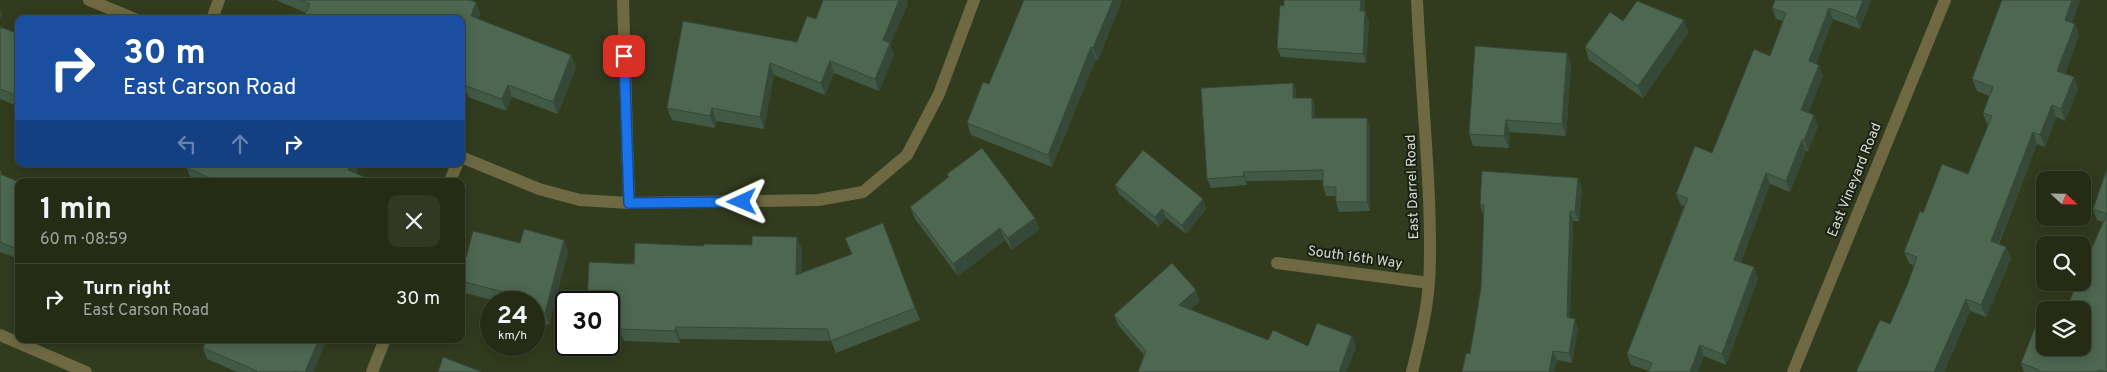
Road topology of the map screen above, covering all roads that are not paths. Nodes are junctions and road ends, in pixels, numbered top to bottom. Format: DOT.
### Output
graph roads {
  1 [pos="89,0"];
  2 [pos="219,0"];
  3 [pos="623,0"];
  4 [pos="974,0"];
  5 [pos="1417,0"];
  6 [pos="1945,0"];
  7 [pos="125,15"];
  8 [pos="213,15"];
  9 [pos="465,159"];
  10 [pos="629,203"];
  11 [pos="1277,262"];
  12 [pos="1429,283"];
  13 [pos="0,335"];
  14 [pos="15,341"];
  15 [pos="19,343"];
  16 [pos="383,343"];
  17 [pos="86,372"];
  18 [pos="372,372"];
  19 [pos="1412,372"];
  20 [pos="1793,372"];
  1 -- 7 [label="street"];
  2 -- 8 [label="street"];
  3 -- 10 [label="street"];
  4 -- 10 [label="street"];
  5 -- 12 [label="street, East Darrel Road"];
  6 -- 20 [label="street, East Vineyard Road"];
  9 -- 10 [label="street"];
  11 -- 12 [label="street, South 16th Way"];
  12 -- 19 [label="street, East Darrel Road"];
  13 -- 14 [label="street"];
  15 -- 17 [label="street"];
  16 -- 18 [label="street"];
}
